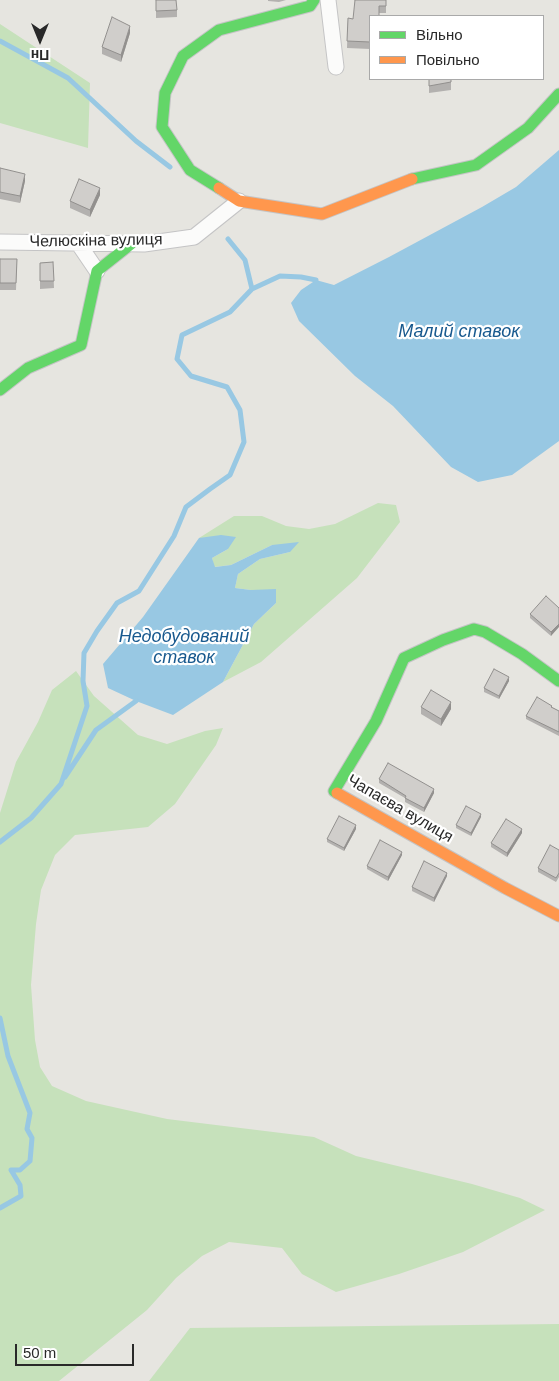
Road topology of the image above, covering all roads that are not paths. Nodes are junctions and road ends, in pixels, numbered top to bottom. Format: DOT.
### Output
graph roads {
  1 [pos="314,0"];
  2 [pos="328,0"];
  3 [pos="336,67"];
  4 [pos="559,94"];
  5 [pos="239,201"];
  6 [pos="0,242"];
  7 [pos="78,243"];
  8 [pos="131,244"];
  9 [pos="97,271"];
  10 [pos="0,390"];
  11 [pos="559,680"];
  12 [pos="559,916"];
  1 -- 5 [label="street"];
  2 -- 3 [label="street"];
  4 -- 5 [label="street"];
  5 -- 8 [label="street, Челюскіна вулиця"];
  6 -- 7 [label="street, Челюскіна вулиця"];
  7 -- 8 [label="street, Челюскіна вулиця"];
  7 -- 9 [label="street"];
  8 -- 9 [label="street"];
  9 -- 10 [label="street"];
  11 -- 12 [label="street, Чапаєва вулиця"];
}
